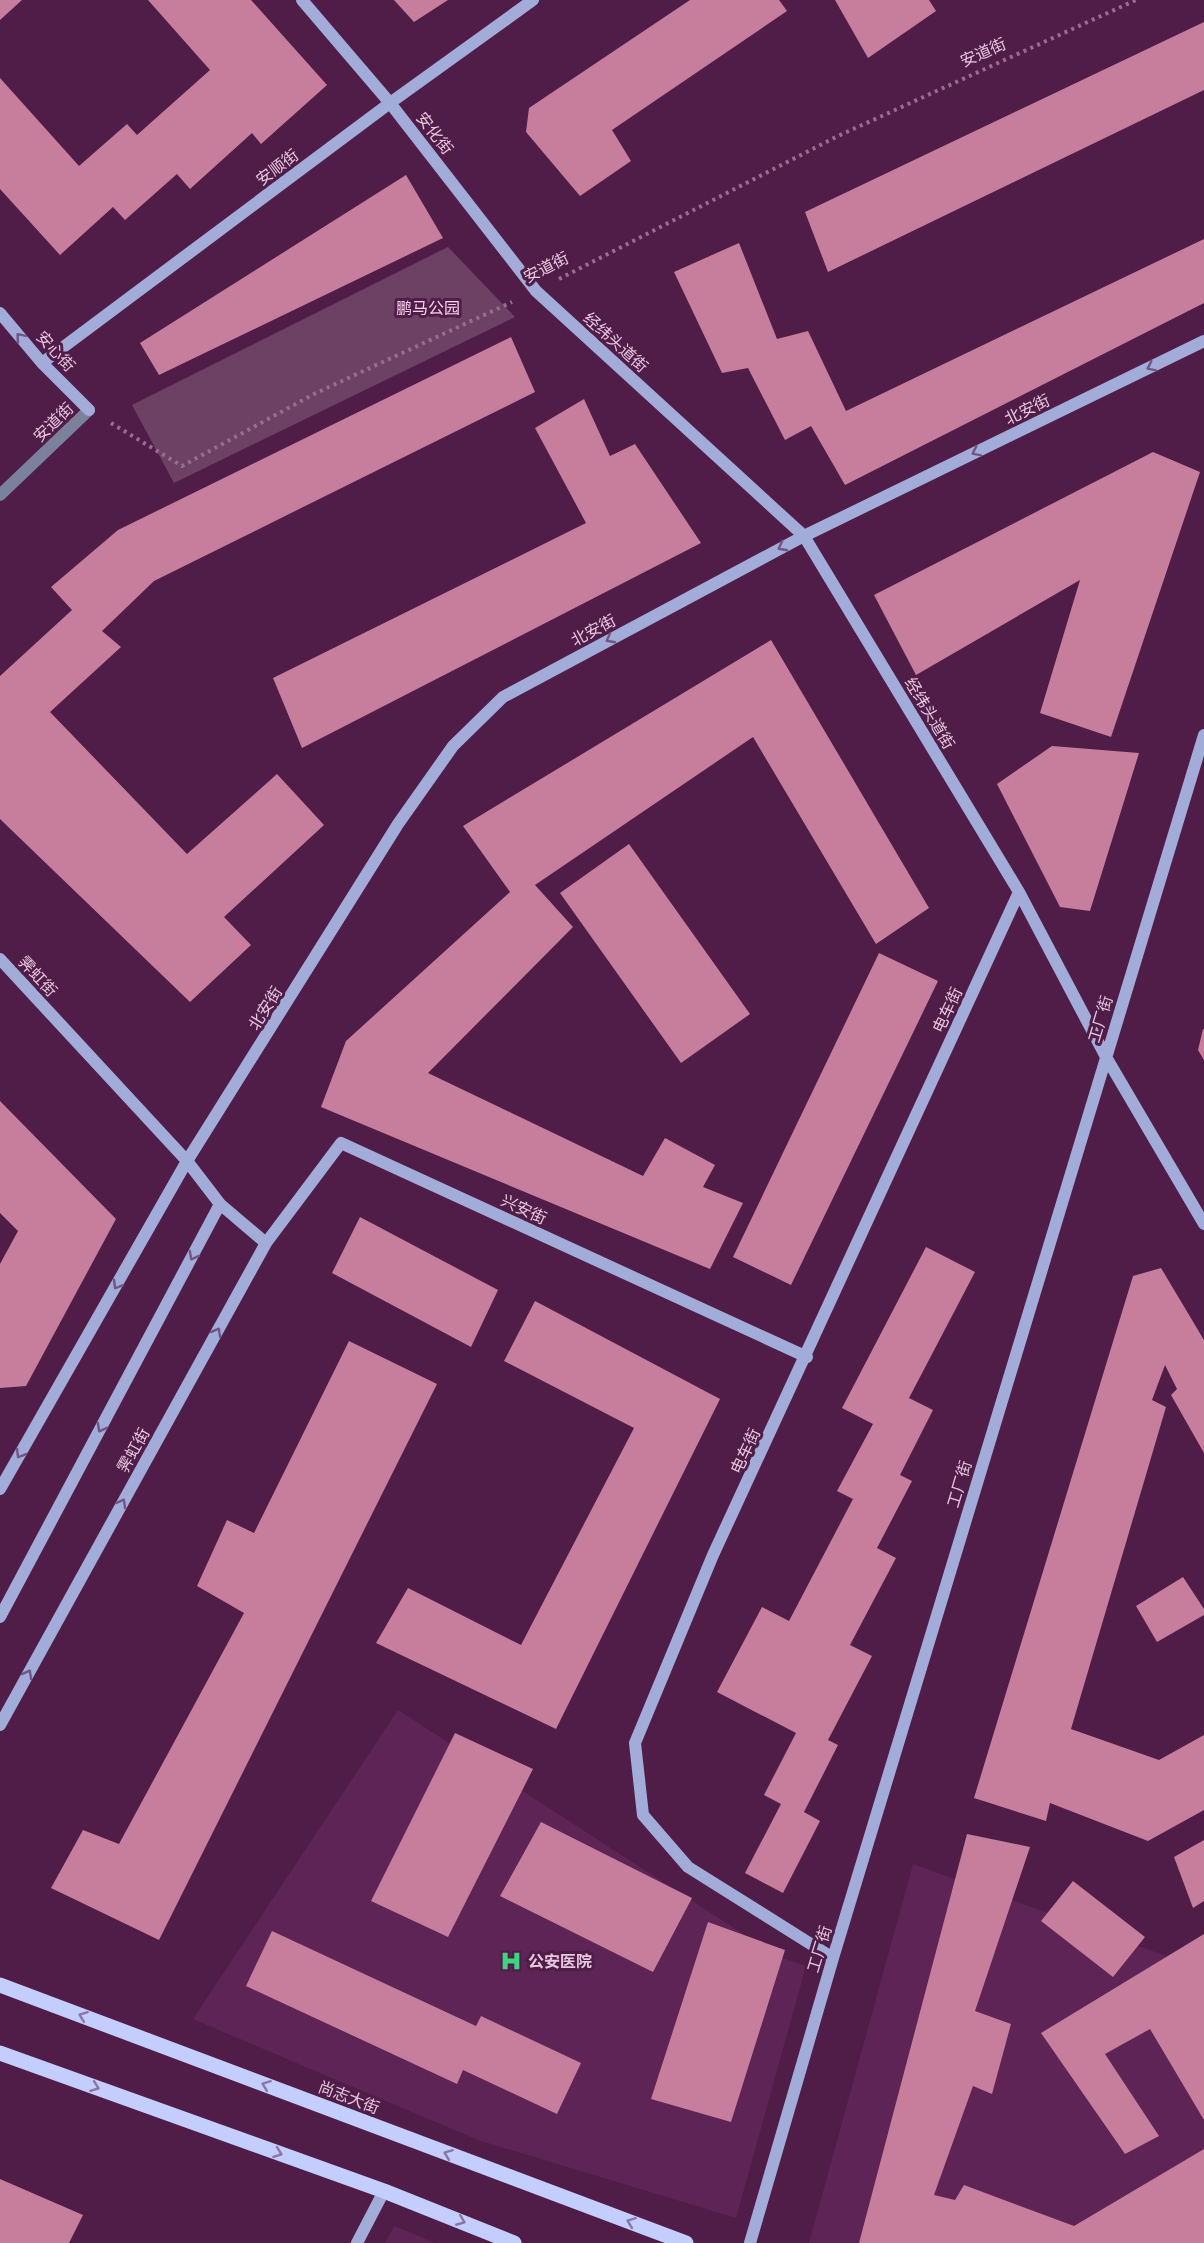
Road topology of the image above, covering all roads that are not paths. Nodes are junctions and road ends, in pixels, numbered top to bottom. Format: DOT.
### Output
graph roads {
  1 [pos="302,0"];
  2 [pos="533,0"];
  3 [pos="390,102"];
  4 [pos="536,291"];
  5 [pos="0,313"];
  6 [pos="1204,341"];
  7 [pos="42,363"];
  8 [pos="89,410"];
  9 [pos="0,495"];
  10 [pos="804,536"];
  11 [pos="1204,735"];
  12 [pos="1019,892"];
  13 [pos="0,959"];
  14 [pos="1106,1057"];
  15 [pos="187,1161"];
  16 [pos="220,1204"];
  17 [pos="1204,1224"];
  18 [pos="266,1243"];
  19 [pos="807,1357"];
  20 [pos="0,1489"];
  21 [pos="0,1617"];
  22 [pos="0,1725"];
  23 [pos="833,1958"];
  24 [pos="0,1985"];
  25 [pos="0,2053"];
  26 [pos="384,2191"];
  27 [pos="357,2243"];
  28 [pos="514,2243"];
  29 [pos="686,2243"];
  30 [pos="750,2243"];
  1 -- 3 [label="street, 安化街"];
  2 -- 3 [label="street, 安顺街"];
  3 -- 4 [label="street, 安化街"];
  3 -- 7 [label="street, 安顺街"];
  4 -- 10 [label="street, 经纬头道街"];
  7 -- 5 [label="street, 安心街, one-way"];
  6 -- 10 [label="street, 北安街, one-way"];
  7 -- 8 [label="street, 安心街"];
  8 -- 9 [label="street, 安道街"];
  10 -- 12 [label="street, 经纬头道街"];
  10 -- 15 [label="street, 北安街, one-way"];
  11 -- 14 [label="street, 工厂街"];
  12 -- 14 [label="street, 经纬头道街"];
  12 -- 19 [label="street, 电车街"];
  13 -- 15 [label="street, 霁虹街"];
  14 -- 17 [label="street, 经纬头道街"];
  14 -- 23 [label="street, 工厂街"];
  15 -- 16 [label="street, 霁虹街"];
  15 -- 20 [label="street, 北安街, one-way"];
  16 -- 18 [label="street, 霁虹街"];
  16 -- 21 [label="street, one-way"];
  18 -- 19 [label="street, 兴安街"];
  22 -- 18 [label="street, 霁虹街, one-way"];
  19 -- 23 [label="street, 电车街"];
  23 -- 30 [label="street, 工厂街"];
  29 -- 24 [label="main road, 尚志大街, one-way"];
  25 -- 26 [label="main road, one-way"];
  26 -- 27 [label="street"];
  26 -- 28 [label="main road, one-way"];
}
